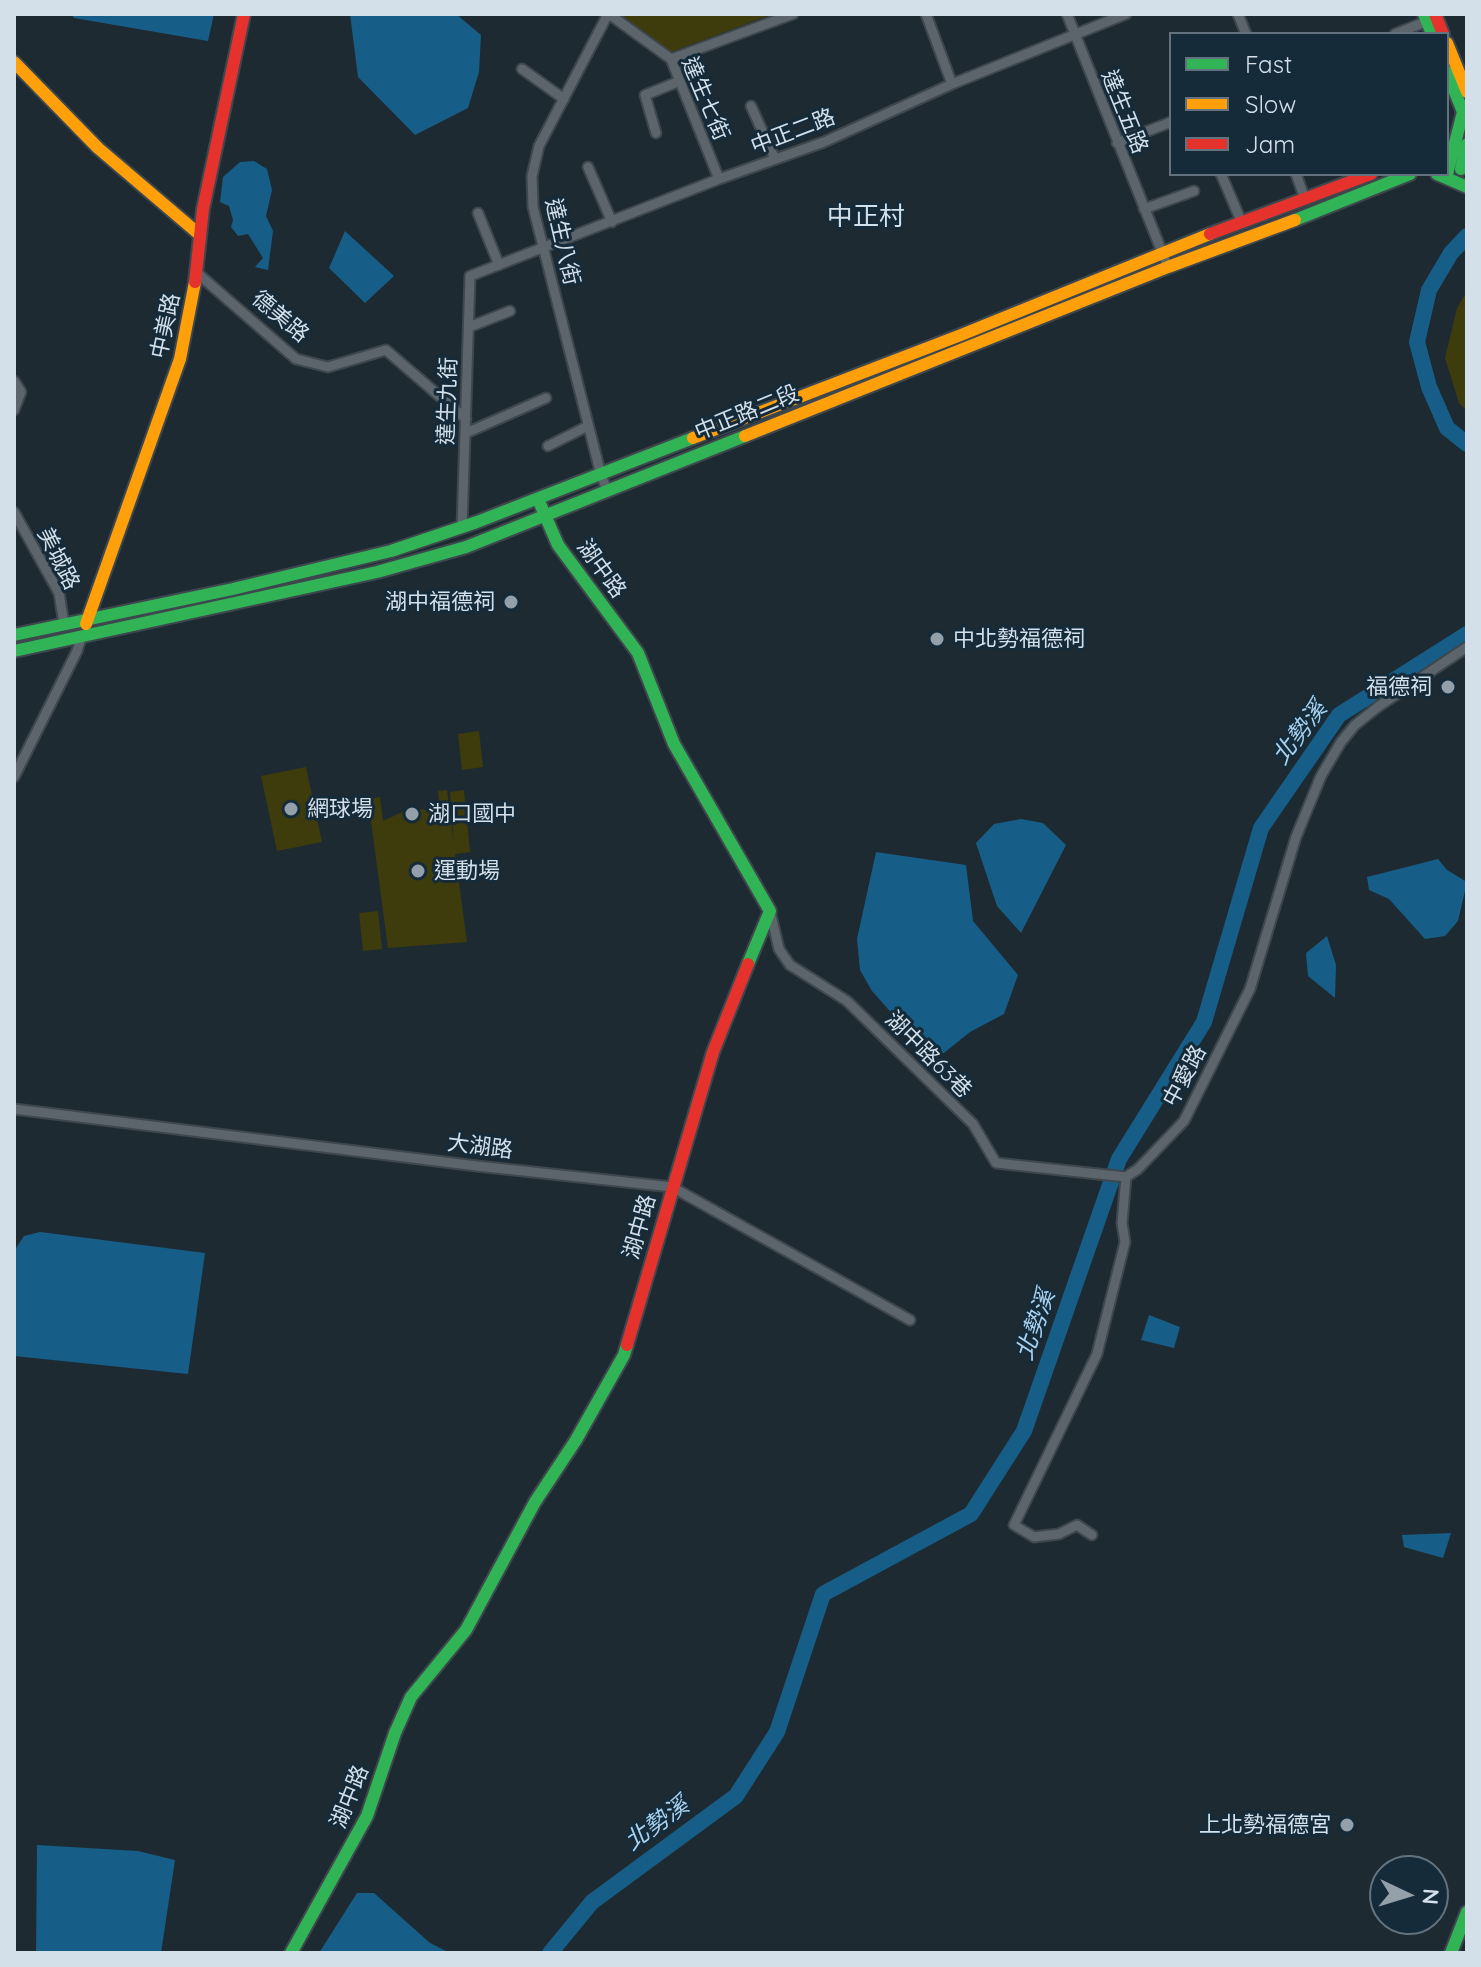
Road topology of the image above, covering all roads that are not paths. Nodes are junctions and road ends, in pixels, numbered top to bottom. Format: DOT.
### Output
graph roads {
  1 [pos="244,14"];
  2 [pos="608,14"];
  3 [pos="793,14"];
  4 [pos="926,14"];
  5 [pos="1067,14"];
  6 [pos="1126,14"];
  7 [pos="1431,20"];
  8 [pos="1400,32"];
  9 [pos="1075,35"];
  10 [pos="1449,48"];
  11 [pos="671,59"];
  12 [pos="14,62"];
  13 [pos="522,69"];
  14 [pos="1449,77"];
  15 [pos="680,81"];
  16 [pos="952,84"];
  17 [pos="1467,92"];
  18 [pos="564,99"];
  19 [pos="751,106"];
  20 [pos="1169,123"];
  21 [pos="656,133"];
  22 [pos="1117,143"];
  23 [pos="1458,155"];
  24 [pos="775,159"];
  25 [pos="588,167"];
  26 [pos="1222,176"];
  27 [pos="1297,176"];
  28 [pos="1366,176"];
  29 [pos="1405,176"];
  30 [pos="1442,176"];
  31 [pos="719,179"];
  32 [pos="1467,187"];
  33 [pos="1194,191"];
  34 [pos="1305,199"];
  35 [pos="1144,209"];
  36 [pos="478,213"];
  37 [pos="612,222"];
  38 [pos="1242,223"];
  39 [pos="200,235"];
  40 [pos="543,248"];
  41 [pos="1161,252"];
  42 [pos="499,265"];
  43 [pos="1168,267"];
  44 [pos="196,272"];
  45 [pos="470,276"];
  46 [pos="510,311"];
  47 [pos="469,327"];
  48 [pos="14,381"];
  49 [pos="546,398"];
  50 [pos="14,410"];
  51 [pos="466,419"];
  52 [pos="588,426"];
  53 [pos="466,433"];
  54 [pos="548,446"];
  55 [pos="601,475"];
  56 [pos="607,490"];
  57 [pos="538,499"];
  58 [pos="14,512"];
  59 [pos="543,514"];
  60 [pos="462,527"];
  61 [pos="87,619"];
  62 [pos="64,624"];
  63 [pos="14,635"];
  64 [pos="82,635"];
  65 [pos="1467,647"];
  66 [pos="14,651"];
  67 [pos="14,777"];
  68 [pos="770,911"];
  69 [pos="14,1109"];
  70 [pos="1126,1177"];
  71 [pos="672,1187"];
  72 [pos="910,1320"];
  73 [pos="1092,1535"];
  74 [pos="1467,1912"];
  75 [pos="291,1953"];
  76 [pos="1451,1953"];
  1 -- 39 [label="main road, 中美路"];
  2 -- 11 [label="street, 達生七街"];
  2 -- 18 [label="street, 達生八街"];
  3 -- 11 [label="street"];
  4 -- 16 [label="street"];
  5 -- 9 [label="street, 達生五路"];
  6 -- 9 [label="street, 中正二路"];
  7 -- 8 [label="street"];
  9 -- 16 [label="street, 中正二路"];
  9 -- 22 [label="street, 達生五路"];
  10 -- 17 [label="main road"];
  11 -- 15 [label="street, 達生七街"];
  12 -- 39 [label="main road"];
  13 -- 18 [label="street"];
  14 -- 23 [label="main road"];
  15 -- 21 [label="street"];
  15 -- 31 [label="street, 達生七街"];
  16 -- 24 [label="street, 中正二路"];
  18 -- 40 [label="street, 達生八街"];
  19 -- 24 [label="street"];
  20 -- 22 [label="street"];
  22 -- 35 [label="street, 達生五路"];
  24 -- 31 [label="street, 中正二路"];
  25 -- 37 [label="street"];
  26 -- 38 [label="street"];
  27 -- 34 [label="street"];
  28 -- 34 [label="main road, 中正路二段"];
  29 -- 43 [label="main road, 中正路二段"];
  30 -- 32 [label="main road"];
  31 -- 37 [label="street, 中正二路"];
  33 -- 35 [label="street"];
  34 -- 38 [label="main road, 中正路二段"];
  35 -- 41 [label="street, 達生五路"];
  36 -- 42 [label="street"];
  37 -- 40 [label="street, 中正二路"];
  38 -- 41 [label="main road, 中正路二段"];
  39 -- 44 [label="main road, 中美路"];
  40 -- 42 [label="street, 中正二路"];
  40 -- 52 [label="street, 達生八街"];
  41 -- 43 [label="street, 達生五路"];
  41 -- 55 [label="main road, 中正路二段"];
  42 -- 45 [label="street, 中正二路"];
  43 -- 56 [label="main road, 中正路二段"];
  44 -- 51 [label="street, 德美路"];
  44 -- 61 [label="main road, 中美路"];
  45 -- 47 [label="street, 達生九街"];
  46 -- 47 [label="street"];
  47 -- 51 [label="street, 達生九街"];
  48 -- 50 [label="street"];
  49 -- 53 [label="street"];
  51 -- 53 [label="street, 達生九街"];
  52 -- 54 [label="street"];
  52 -- 55 [label="street, 達生八街"];
  53 -- 60 [label="street, 達生九街"];
  55 -- 56 [label="street, 達生八街"];
  55 -- 57 [label="main road, 中正路二段"];
  56 -- 59 [label="main road, 中正路二段"];
  57 -- 59 [label="main road, 湖中路"];
  57 -- 60 [label="main road, 中正路二段"];
  58 -- 62 [label="street, 美城路"];
  59 -- 64 [label="main road, 中正路二段"];
  59 -- 68 [label="main road, 湖中路"];
  60 -- 61 [label="main road, 中正路二段"];
  61 -- 62 [label="main road, 中正路二段"];
  61 -- 64 [label="main road, 中美路"];
  62 -- 63 [label="main road, 中正路二段"];
  64 -- 66 [label="main road, 中正路二段"];
  64 -- 67 [label="street"];
  65 -- 70 [label="street, 中愛路"];
  68 -- 70 [label="street, 湖中路63巷"];
  68 -- 71 [label="main road, 湖中路"];
  69 -- 71 [label="street, 大湖路"];
  70 -- 73 [label="street"];
  71 -- 72 [label="street, 大湖路"];
  71 -- 75 [label="main road, 湖中路"];
  74 -- 76 [label="main road"];
}
